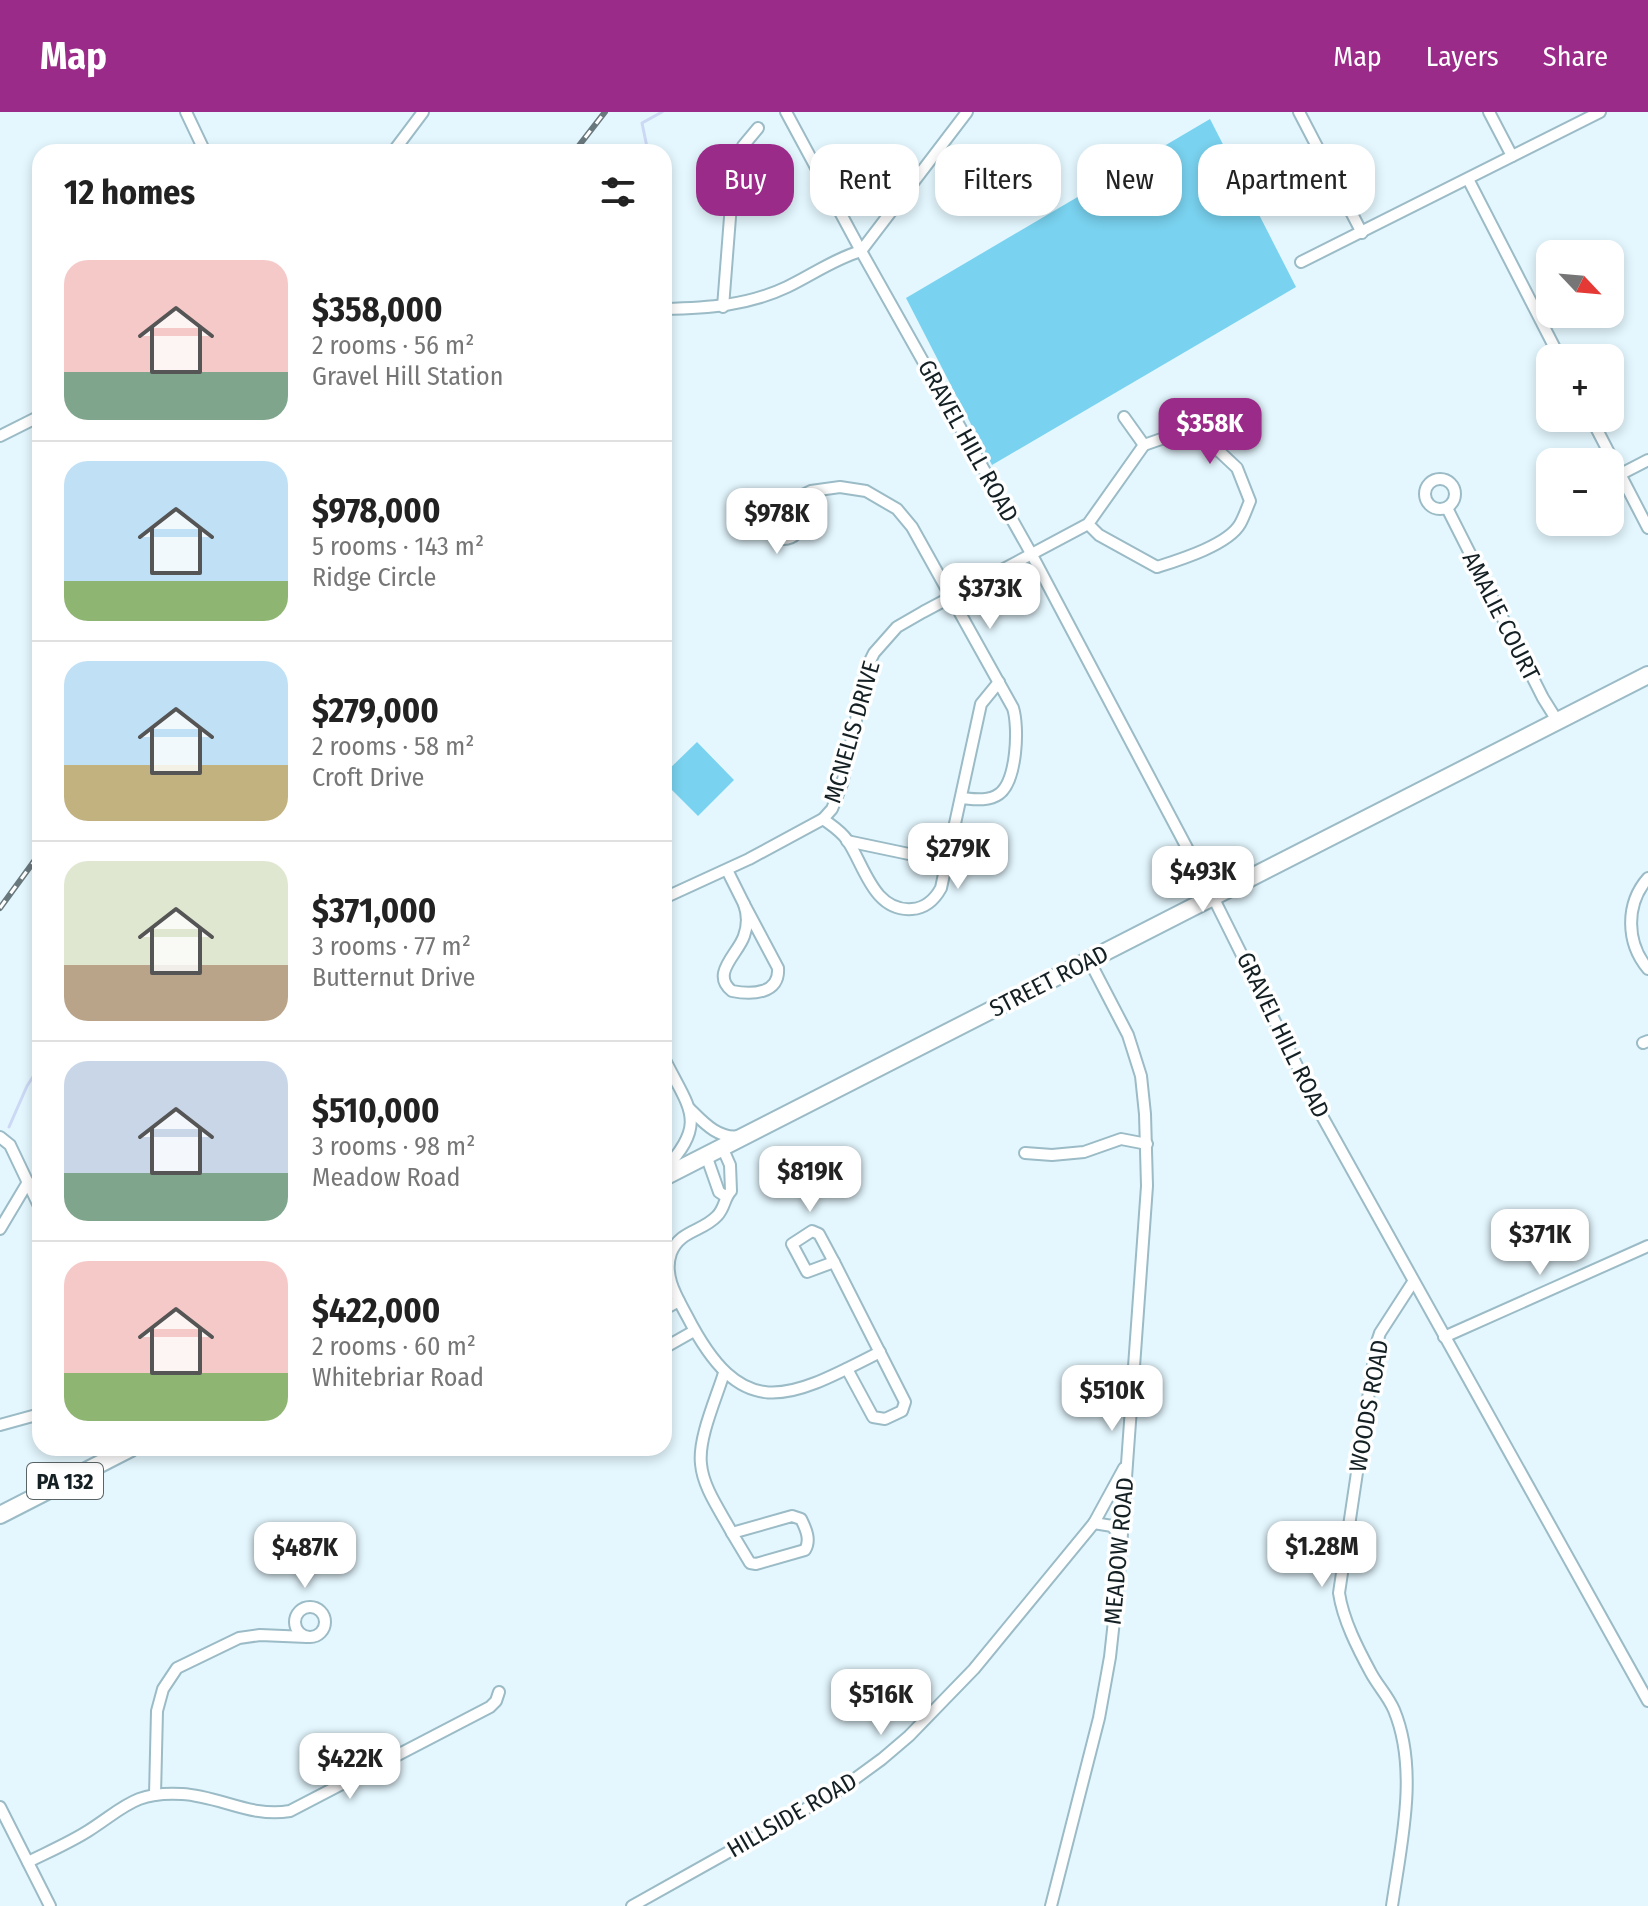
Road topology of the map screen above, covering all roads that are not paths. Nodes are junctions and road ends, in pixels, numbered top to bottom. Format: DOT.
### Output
graph roads {
  1 [pos="186,112"];
  2 [pos="423,112"];
  3 [pos="786,112"];
  4 [pos="967,112"];
  5 [pos="1299,112"];
  6 [pos="1489,112"];
  7 [pos="1600,112"];
  8 [pos="758,128"];
  9 [pos="201,144"];
  10 [pos="399,144"];
  11 [pos="1512,156"];
  12 [pos="1468,179"];
  13 [pos="1362,233"];
  14 [pos="861,251"];
  15 [pos="1301,262"];
  16 [pos="723,307"];
  17 [pos="672,309"];
  18 [pos="1553,344"];
  19 [pos="1124,417"];
  20 [pos="32,420"];
  21 [pos="0,436"];
  22 [pos="1144,445"];
  23 [pos="1648,460"];
  24 [pos="1624,472"];
  25 [pos="1624,484"];
  26 [pos="782,505"];
  27 [pos="1447,508"];
  28 [pos="1088,524"];
  29 [pos="1648,528"];
  30 [pos="1032,555"];
  31 [pos="951,597"];
  32 [pos="1648,675"];
  33 [pos="999,682"];
  34 [pos="1558,722"];
  35 [pos="961,798"];
  36 [pos="823,819"];
  37 [pos="847,841"];
  38 [pos="947,862"];
  39 [pos="727,870"];
  40 [pos="1648,878"];
  41 [pos="672,894"];
  42 [pos="1213,897"];
  43 [pos="744,904"];
  44 [pos="1089,960"];
  45 [pos="1648,969"];
  46 [pos="672,1074"];
  47 [pos="688,1107"];
  48 [pos="750,1134"];
  49 [pos="0,1137"];
  50 [pos="1147,1144"];
  51 [pos="722,1147"];
  52 [pos="1025,1153"];
  53 [pos="706,1155"];
  54 [pos="672,1161"];
  55 [pos="672,1173"];
  56 [pos="28,1182"];
  57 [pos="32,1191"];
  58 [pos="725,1196"];
  59 [pos="0,1229"];
  60 [pos="1648,1246"];
  61 [pos="672,1254"];
  62 [pos="834,1262"];
  63 [pos="672,1279"];
  64 [pos="1413,1282"];
  65 [pos="679,1301"];
  66 [pos="672,1305"];
  67 [pos="694,1331"];
  68 [pos="1444,1337"];
  69 [pos="672,1343"];
  70 [pos="880,1352"];
  71 [pos="847,1369"];
  72 [pos="724,1373"];
  73 [pos="32,1416"];
  74 [pos="0,1425"];
  75 [pos="115,1456"];
  76 [pos="1127,1462"];
  77 [pos="0,1515"];
  78 [pos="1094,1523"];
  79 [pos="732,1533"];
  80 [pos="1121,1539"];
  81 [pos="307,1637"];
  82 [pos="499,1692"];
  83 [pos="1648,1701"];
  84 [pos="155,1795"];
  85 [pos="0,1807"];
  86 [pos="28,1862"];
  87 [pos="50,1906"];
  88 [pos="632,1906"];
  89 [pos="1051,1906"];
  90 [pos="1392,1906"];
  1 -- 9 [label="street"];
  2 -- 10 [label="street"];
  3 -- 14 [label="street, GRAVEL HILL ROAD"];
  4 -- 14 [label="street"];
  5 -- 13 [label="street"];
  6 -- 11 [label="street"];
  7 -- 11 [label="street"];
  8 -- 16 [label="street"];
  11 -- 12 [label="street"];
  12 -- 13 [label="street"];
  12 -- 18 [label="street"];
  13 -- 15 [label="street"];
  14 -- 16 [label="street"];
  14 -- 30 [label="street, GRAVEL HILL ROAD"];
  16 -- 17 [label="street"];
  19 -- 22 [label="street"];
  20 -- 21 [label="street"];
  22 -- 28 [label="street"];
  22 -- 28 [label="street"];
  23 -- 24 [label="street"];
  25 -- 29 [label="street"];
  26 -- 31 [label="street"];
  27 -- 34 [label="street, AMALIE COURT"];
  28 -- 30 [label="street, MCNELIS DRIVE"];
  30 -- 31 [label="street, MCNELIS DRIVE"];
  30 -- 42 [label="street, GRAVEL HILL ROAD"];
  31 -- 33 [label="street"];
  31 -- 36 [label="street, MCNELIS DRIVE"];
  32 -- 34 [label="main road, STREET ROAD"];
  33 -- 35 [label="street"];
  33 -- 35 [label="street"];
  34 -- 42 [label="main road, STREET ROAD"];
  35 -- 38 [label="street"];
  36 -- 37 [label="street"];
  36 -- 39 [label="street, MCNELIS DRIVE"];
  37 -- 38 [label="street"];
  37 -- 38 [label="street"];
  39 -- 41 [label="street, MCNELIS DRIVE"];
  39 -- 43 [label="street"];
  40 -- 45 [label="street"];
  42 -- 44 [label="main road, STREET ROAD"];
  42 -- 64 [label="street, GRAVEL HILL ROAD"];
  43 -- 43 [label="street"];
  44 -- 48 [label="main road, STREET ROAD"];
  44 -- 50 [label="street, MEADOW ROAD"];
  46 -- 47 [label="street"];
  47 -- 48 [label="street"];
  47 -- 54 [label="street"];
  48 -- 51 [label="main road, STREET ROAD"];
  49 -- 56 [label="street"];
  50 -- 52 [label="street"];
  50 -- 76 [label="street, MEADOW ROAD"];
  51 -- 53 [label="main road, STREET ROAD"];
  51 -- 58 [label="street"];
  53 -- 55 [label="main road, STREET ROAD"];
  53 -- 58 [label="street"];
  56 -- 57 [label="street"];
  56 -- 59 [label="street"];
  58 -- 61 [label="street"];
  60 -- 68 [label="street"];
  62 -- 62 [label="street"];
  62 -- 70 [label="street"];
  63 -- 65 [label="street"];
  64 -- 68 [label="street, GRAVEL HILL ROAD"];
  64 -- 90 [label="street, WOODS ROAD"];
  65 -- 66 [label="street"];
  65 -- 67 [label="street"];
  67 -- 69 [label="street"];
  67 -- 72 [label="street"];
  68 -- 83 [label="street, GRAVEL HILL ROAD"];
  70 -- 71 [label="street"];
  70 -- 71 [label="street"];
  71 -- 72 [label="street"];
  72 -- 79 [label="street"];
  73 -- 74 [label="street"];
  75 -- 77 [label="main road, PA 132"];
  76 -- 78 [label="street, HILLSIDE ROAD"];
  76 -- 80 [label="street, MEADOW ROAD"];
  78 -- 80 [label="street"];
  78 -- 88 [label="street, HILLSIDE ROAD"];
  79 -- 79 [label="street"];
  80 -- 89 [label="street, MEADOW ROAD"];
  81 -- 84 [label="street"];
  82 -- 84 [label="street"];
  84 -- 86 [label="street"];
  85 -- 86 [label="street"];
  86 -- 87 [label="street"];
}
